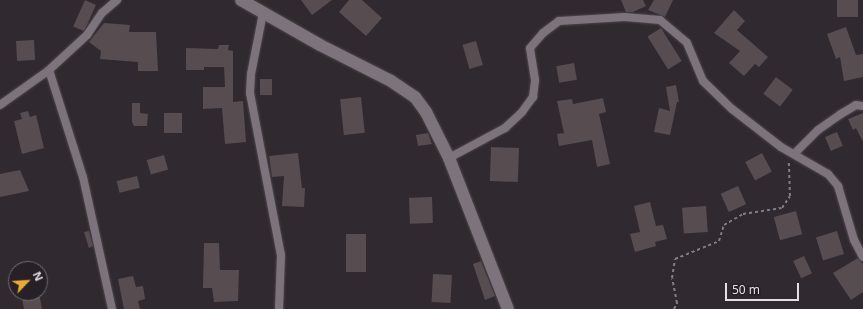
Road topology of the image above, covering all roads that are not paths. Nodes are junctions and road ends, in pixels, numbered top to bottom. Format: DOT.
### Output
graph roads {
  1 [pos="117,0"];
  2 [pos="241,0"];
  3 [pos="263,13"];
  4 [pos="49,70"];
  5 [pos="0,105"];
  6 [pos="863,106"];
  7 [pos="794,154"];
  8 [pos="449,158"];
  9 [pos="863,256"];
  10 [pos="112,309"];
  11 [pos="278,309"];
  12 [pos="508,309"];
  1 -- 4 [label="street"];
  2 -- 3 [label="main road"];
  3 -- 8 [label="main road"];
  3 -- 11 [label="street"];
  4 -- 5 [label="street"];
  4 -- 10 [label="street"];
  6 -- 7 [label="street"];
  7 -- 8 [label="street"];
  7 -- 9 [label="street"];
  8 -- 12 [label="main road"];
}
